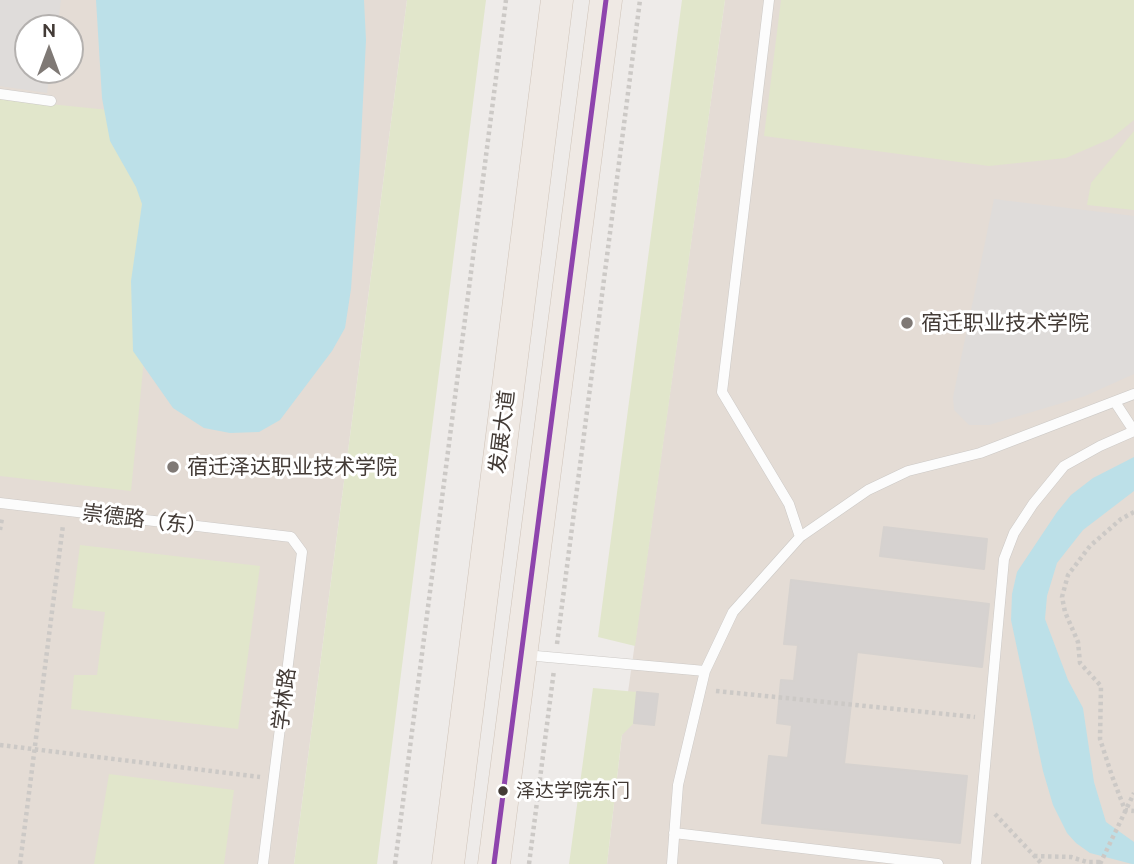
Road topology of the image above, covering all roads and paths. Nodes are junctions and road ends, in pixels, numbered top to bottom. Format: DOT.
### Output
graph roads {
  1 [pos="506,0"];
  2 [pos="557,0"];
  3 [pos="606,0"];
  4 [pos="639,0"];
  5 [pos="769,0"];
  6 [pos="0,94"];
  7 [pos="51,101"];
  8 [pos="1134,394"];
  9 [pos="1115,402"];
  10 [pos="1134,431"];
  11 [pos="0,503"];
  12 [pos="64,511"];
  13 [pos="1134,512"];
  14 [pos="291,537"];
  15 [pos="800,537"];
  16 [pos="521,655"];
  17 [pos="555,658"];
  18 [pos="705,671"];
  19 [pos="701,690"];
  20 [pos="989,719"];
  21 [pos="0,745"];
  22 [pos="34,749"];
  23 [pos="274,779"];
  24 [pos="1134,793"];
  25 [pos="982,801"];
  26 [pos="1125,810"];
  27 [pos="1134,811"];
  28 [pos="674,832"];
  29 [pos="1034,856"];
  30 [pos="1101,863"];
  31 [pos="20,864"];
  32 [pos="263,864"];
  33 [pos="395,864"];
  34 [pos="447,864"];
  35 [pos="494,864"];
  36 [pos="529,864"];
  37 [pos="672,864"];
  38 [pos="938,864"];
  39 [pos="976,864"];
  40 [pos="1042,864"];
  1 -- 33 [label="path"];
  2 -- 34 [label="main road, 发展大道"];
  3 -- 16 [label="main road"];
  4 -- 17 [label="path"];
  5 -- 15 [label="lane"];
  6 -- 7 [label="lane"];
  8 -- 9 [label="lane"];
  9 -- 10 [label="lane"];
  9 -- 15 [label="lane"];
  10 -- 20 [label="lane"];
  11 -- 12 [label="lane, 崇德路（东）"];
  12 -- 14 [label="lane, 崇德路（东）"];
  12 -- 22 [label="path"];
  13 -- 26 [label="path"];
  14 -- 23 [label="lane, 学林路"];
  15 -- 18 [label="lane"];
  16 -- 17 [label="lane"];
  16 -- 35 [label="main road"];
  17 -- 18 [label="lane"];
  17 -- 36 [label="path"];
  18 -- 19 [label="lane"];
  19 -- 20 [label="path"];
  19 -- 28 [label="lane"];
  20 -- 25 [label="lane"];
  21 -- 22 [label="path"];
  22 -- 23 [label="path"];
  22 -- 31 [label="path"];
  23 -- 32 [label="lane, 学林路"];
  24 -- 26 [label="path"];
  25 -- 29 [label="path"];
  25 -- 39 [label="lane"];
  26 -- 27 [label="path"];
  26 -- 30 [label="path"];
  28 -- 37 [label="lane"];
  28 -- 38 [label="lane"];
  29 -- 30 [label="path"];
  29 -- 40 [label="path"];
}
